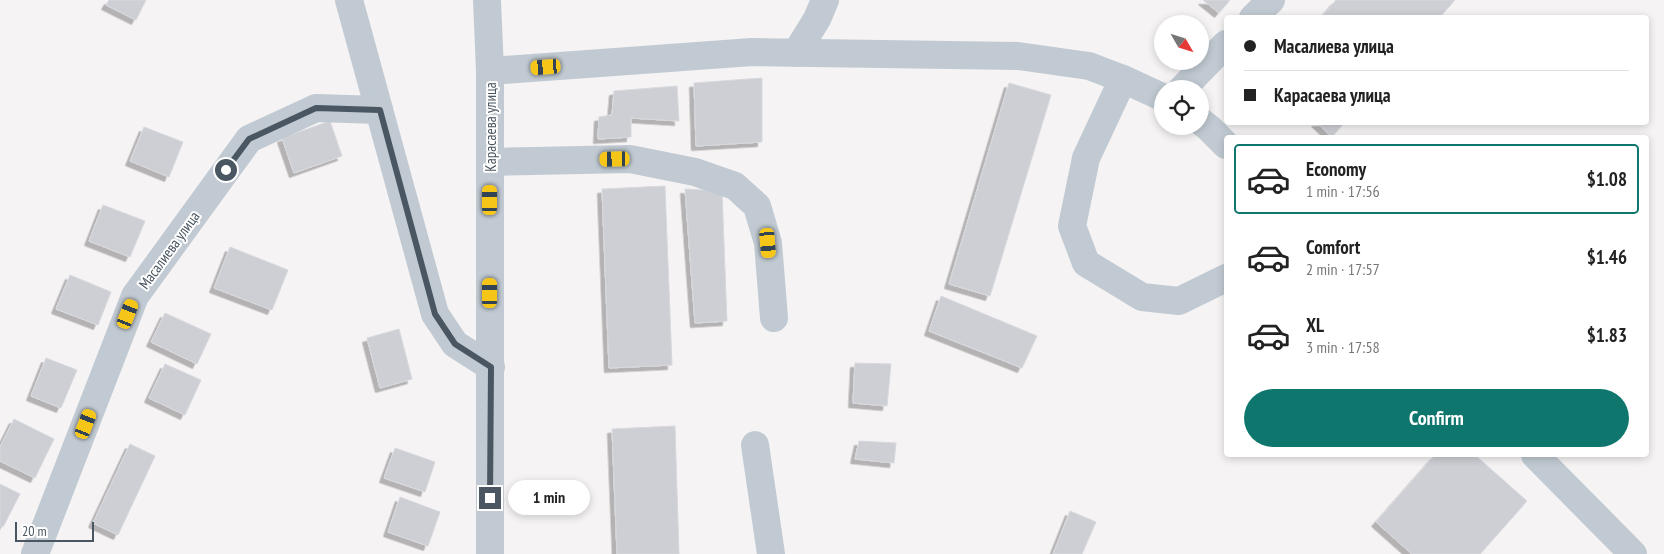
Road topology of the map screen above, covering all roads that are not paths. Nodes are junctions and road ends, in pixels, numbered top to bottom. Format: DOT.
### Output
graph roads {
  1 [pos="349,0"];
  2 [pos="487,0"];
  3 [pos="825,0"];
  4 [pos="1271,0"];
  5 [pos="1256,15"];
  6 [pos="1224,46"];
  7 [pos="796,53"];
  8 [pos="490,71"];
  9 [pos="1123,78"];
  10 [pos="1191,80"];
  11 [pos="1154,92"];
  12 [pos="380,110"];
  13 [pos="1209,128"];
  14 [pos="1224,143"];
  15 [pos="490,162"];
  16 [pos="1224,279"];
  17 [pos="774,318"];
  18 [pos="491,367"];
  19 [pos="755,445"];
  20 [pos="1537,457"];
  21 [pos="35,554"];
  22 [pos="490,554"];
  23 [pos="771,554"];
  24 [pos="1633,554"];
  1 -- 12 [label="street"];
  2 -- 8 [label="street, Карасаева улица"];
  3 -- 7 [label="street"];
  4 -- 5 [label="street"];
  6 -- 10 [label="street"];
  7 -- 8 [label="street"];
  7 -- 9 [label="street"];
  8 -- 15 [label="street, Карасаева улица"];
  9 -- 11 [label="street"];
  9 -- 16 [label="street"];
  12 -- 18 [label="street"];
  12 -- 21 [label="street, Масалиева улица"];
  13 -- 14 [label="street"];
  15 -- 17 [label="street"];
  15 -- 18 [label="street, Карасаева улица"];
  18 -- 22 [label="street, Карасаева улица"];
  19 -- 23 [label="street"];
  20 -- 24 [label="street"];
}
